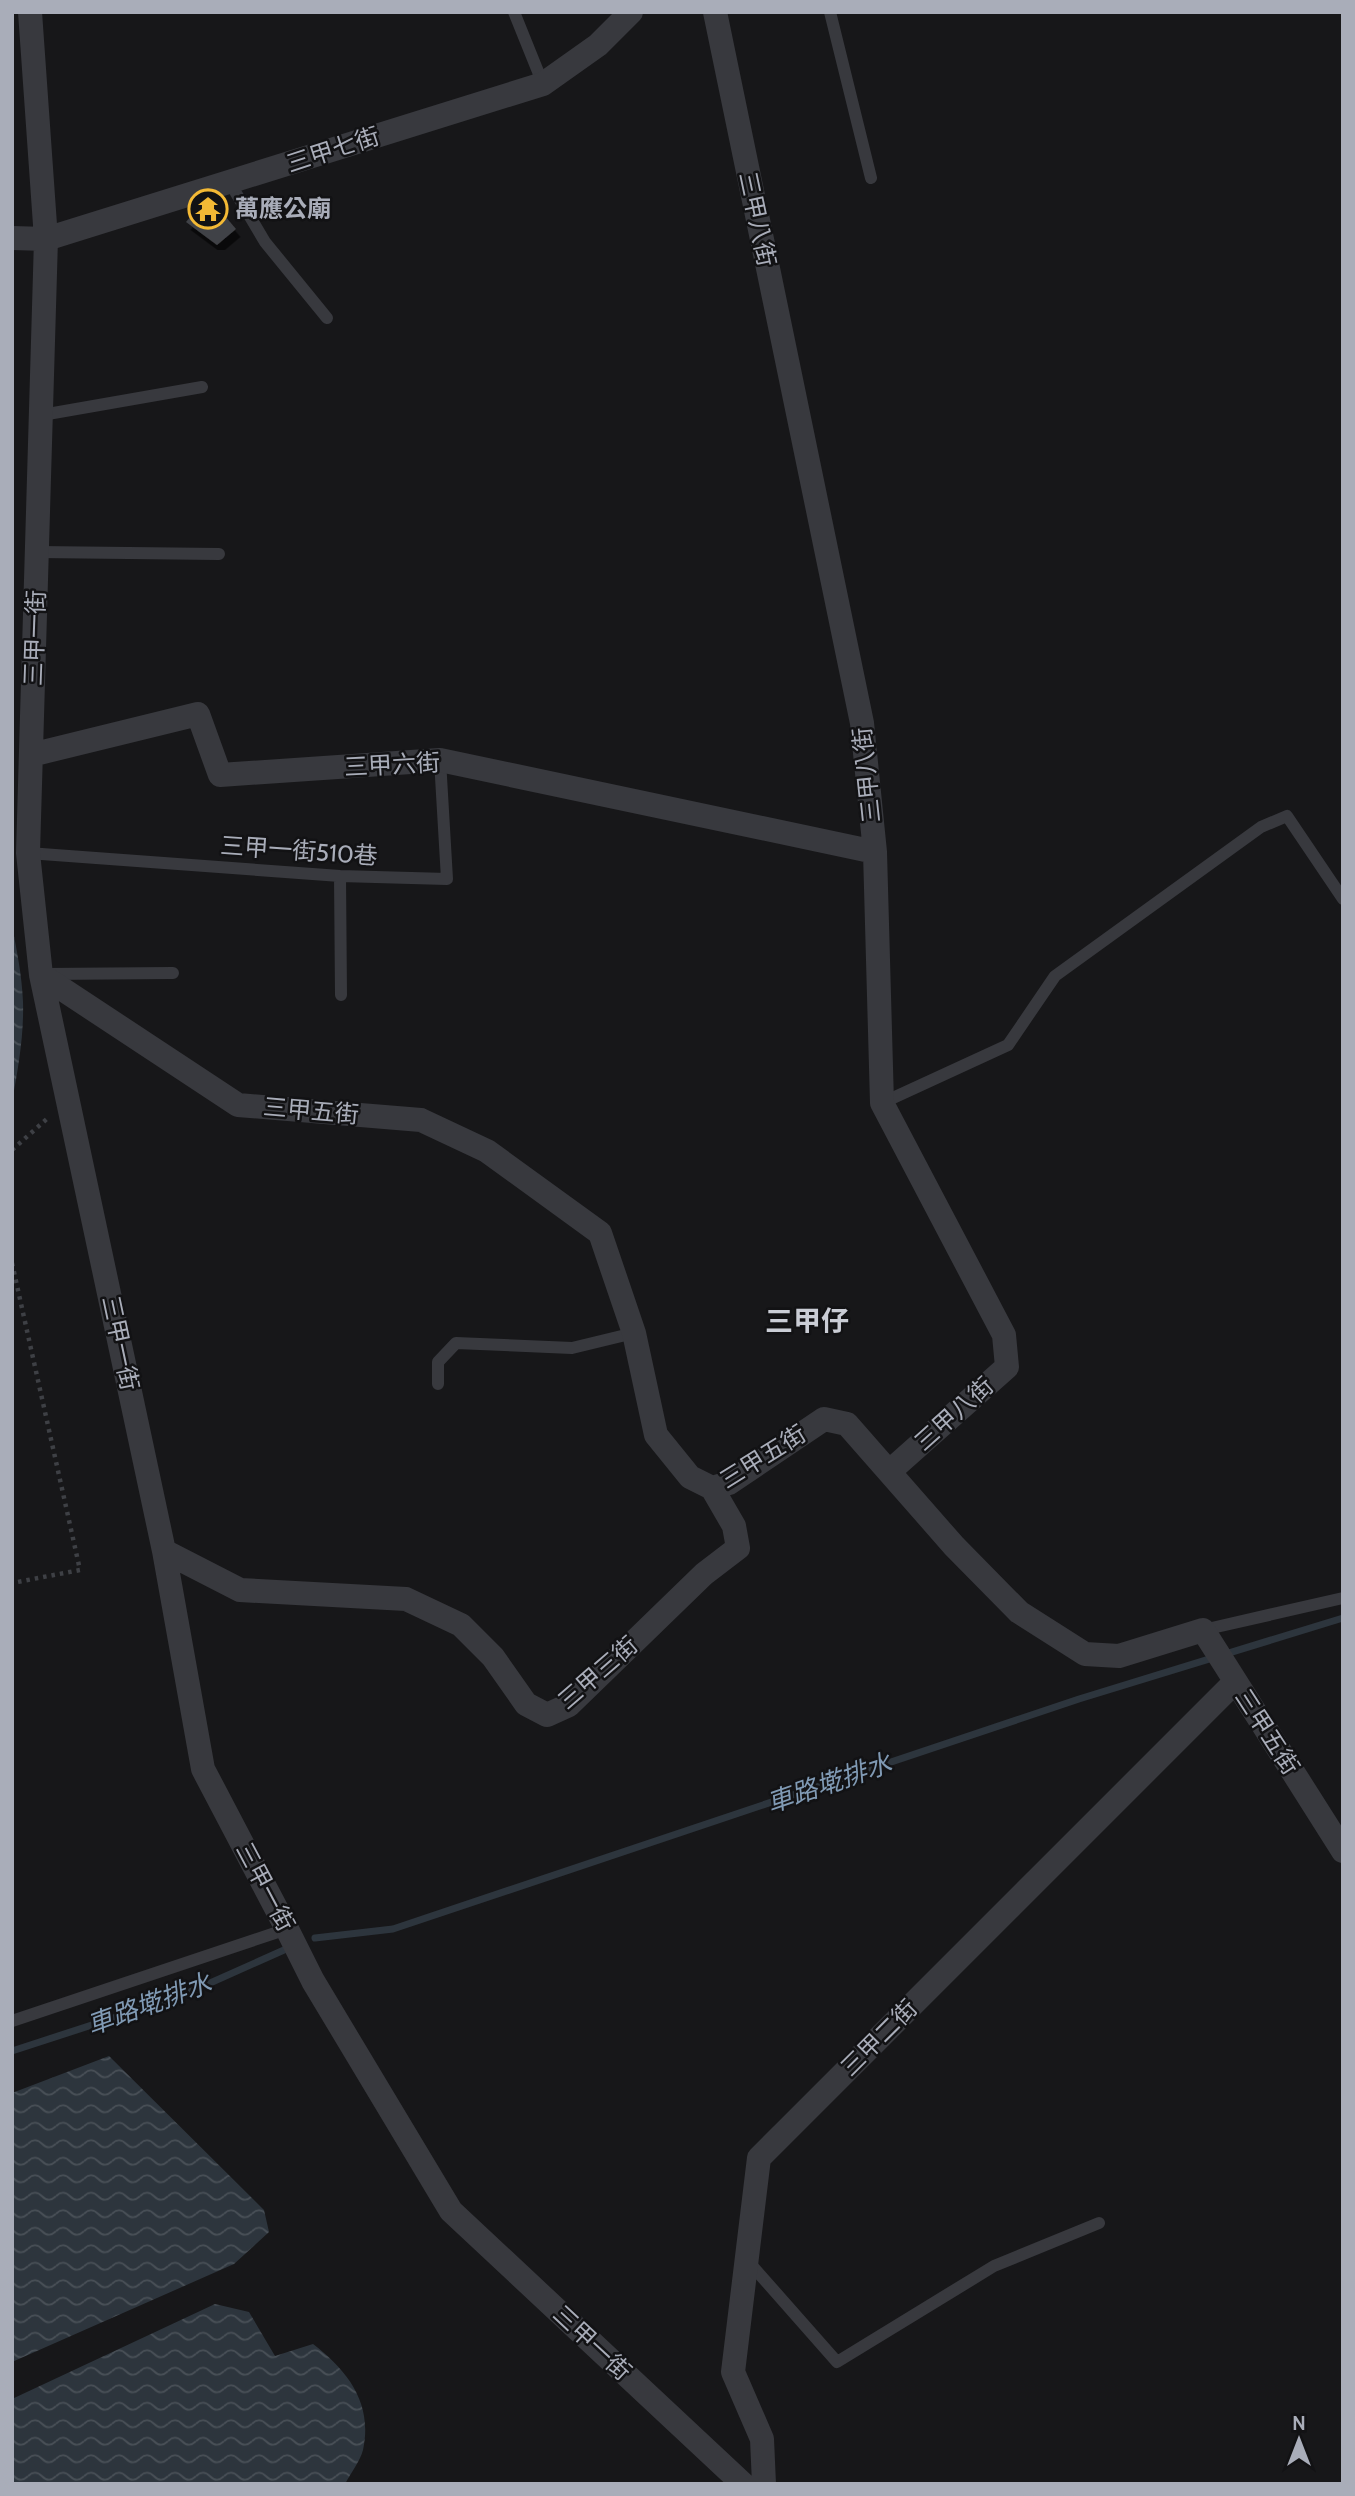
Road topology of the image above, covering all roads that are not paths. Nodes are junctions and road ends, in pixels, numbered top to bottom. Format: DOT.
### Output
graph roads {
  1 [pos="30,12"];
  2 [pos="514,12"];
  3 [pos="631,12"];
  4 [pos="715,12"];
  5 [pos="830,12"];
  6 [pos="543,84"];
  7 [pos="871,178"];
  8 [pos="230,183"];
  9 [pos="12,237"];
  10 [pos="46,239"];
  11 [pos="327,318"];
  12 [pos="202,387"];
  13 [pos="42,415"];
  14 [pos="38,552"];
  15 [pos="219,554"];
  16 [pos="31,755"];
  17 [pos="440,760"];
  18 [pos="875,852"];
  19 [pos="28,853"];
  20 [pos="340,876"];
  21 [pos="1343,899"];
  22 [pos="173,973"];
  23 [pos="41,975"];
  24 [pos="341,995"];
  25 [pos="883,1103"];
  26 [pos="634,1333"];
  27 [pos="438,1384"];
  28 [pos="890,1471"];
  29 [pos="712,1488"];
  30 [pos="164,1551"];
  31 [pos="1343,1598"];
  32 [pos="1203,1630"];
  33 [pos="1235,1682"];
  34 [pos="1343,1851"];
  35 [pos="288,1928"];
  36 [pos="12,2021"];
  37 [pos="1099,2223"];
  38 [pos="747,2259"];
  39 [pos="743,2484"];
  40 [pos="764,2484"];
  1 -- 10 [label="street, 三甲一街"];
  2 -- 6 [label="lane"];
  3 -- 6 [label="street, 三甲七街"];
  4 -- 18 [label="street, 三甲八街"];
  5 -- 7 [label="lane"];
  6 -- 8 [label="street, 三甲七街"];
  8 -- 10 [label="street, 三甲七街"];
  8 -- 11 [label="lane"];
  9 -- 10 [label="street, 三甲七街"];
  10 -- 13 [label="street, 三甲一街"];
  12 -- 13 [label="lane"];
  13 -- 14 [label="street, 三甲一街"];
  14 -- 15 [label="lane"];
  14 -- 16 [label="street, 三甲一街"];
  16 -- 17 [label="street, 三甲六街"];
  16 -- 19 [label="street, 三甲一街"];
  17 -- 18 [label="street, 三甲六街"];
  17 -- 20 [label="lane, 三甲一街510巷"];
  18 -- 25 [label="street, 三甲八街"];
  19 -- 20 [label="lane, 三甲一街510巷"];
  19 -- 23 [label="street, 三甲一街"];
  20 -- 24 [label="lane"];
  21 -- 25 [label="lane"];
  22 -- 23 [label="lane"];
  23 -- 26 [label="street, 三甲五街"];
  23 -- 30 [label="street, 三甲一街"];
  25 -- 28 [label="street, 三甲八街"];
  26 -- 27 [label="lane"];
  26 -- 29 [label="street, 三甲五街"];
  28 -- 29 [label="street, 三甲五街"];
  28 -- 32 [label="street, 三甲五街"];
  29 -- 30 [label="street, 三甲三街"];
  30 -- 35 [label="street, 三甲一街"];
  31 -- 32 [label="lane"];
  32 -- 33 [label="street, 三甲五街"];
  33 -- 34 [label="street, 三甲五街"];
  33 -- 38 [label="street, 三甲二街"];
  35 -- 36 [label="lane"];
  35 -- 39 [label="street, 三甲一街"];
  37 -- 38 [label="lane"];
  38 -- 40 [label="street, 三甲二街"];
}
